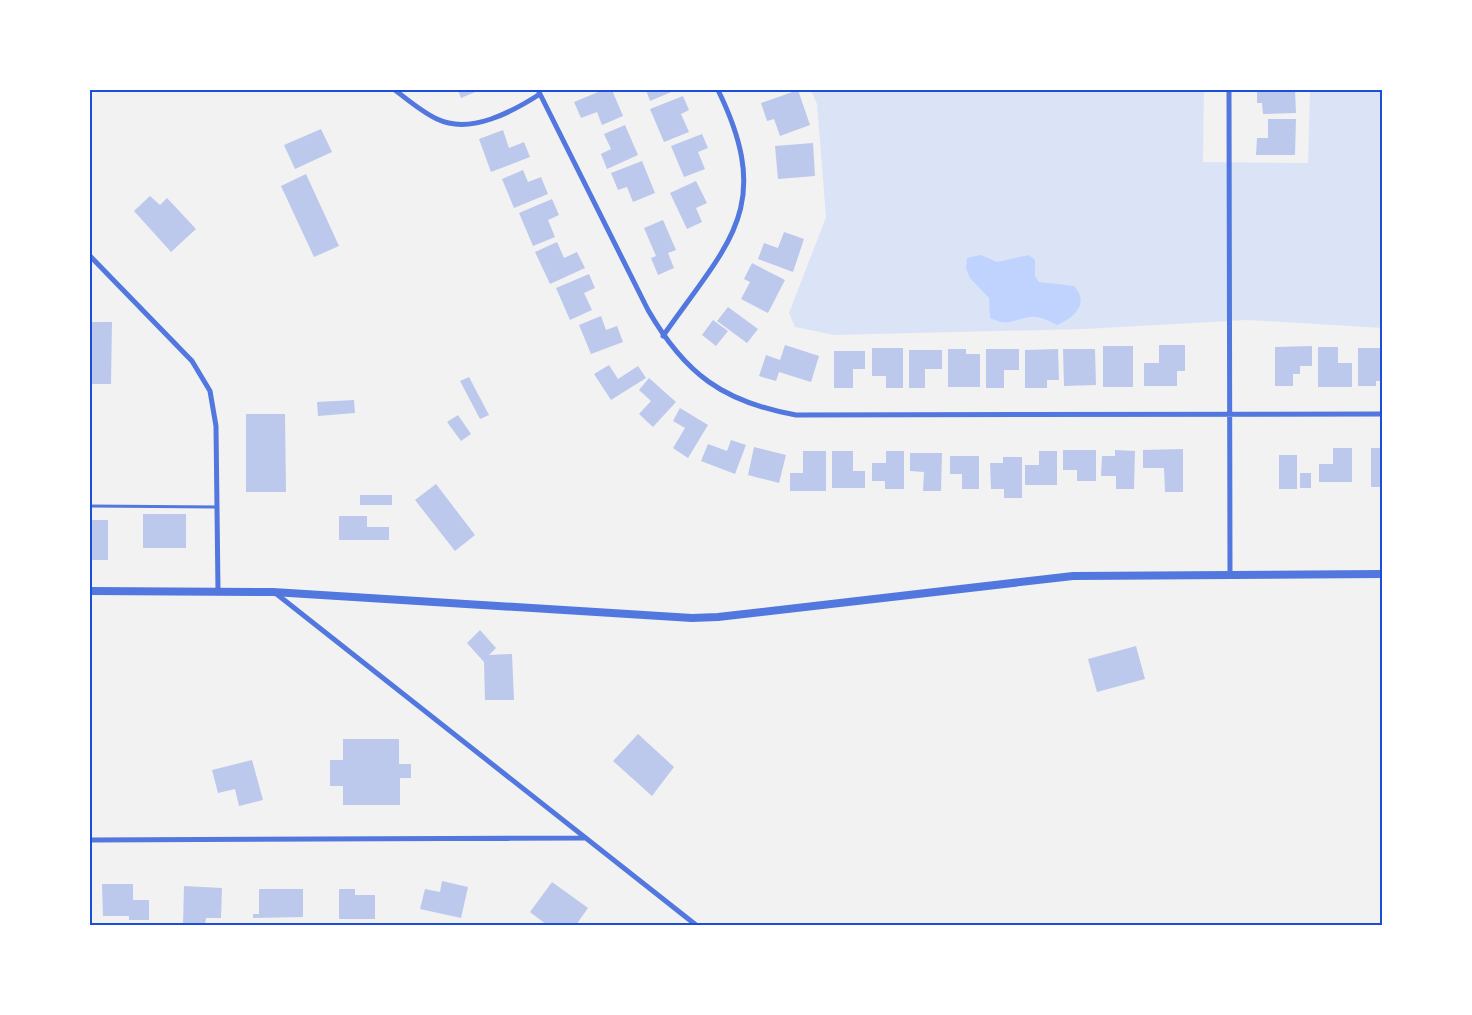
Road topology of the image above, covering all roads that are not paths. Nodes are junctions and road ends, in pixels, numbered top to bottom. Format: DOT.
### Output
graph roads {
  1 [pos="395,90"];
  2 [pos="718,90"];
  3 [pos="1229,90"];
  4 [pos="539,92"];
  5 [pos="90,256"];
  6 [pos="663,336"];
  7 [pos="1231,414"];
  8 [pos="1382,414"];
  9 [pos="90,506"];
  10 [pos="217,507"];
  11 [pos="1230,574"];
  12 [pos="1382,574"];
  13 [pos="90,591"];
  14 [pos="218,591"];
  15 [pos="273,592"];
  16 [pos="584,838"];
  17 [pos="90,840"];
  18 [pos="696,925"];
  1 -- 4 [label="street"];
  2 -- 6 [label="street"];
  3 -- 7 [label="street"];
  4 -- 6 [label="street"];
  5 -- 10 [label="street"];
  6 -- 7 [label="street"];
  7 -- 8 [label="street"];
  7 -- 11 [label="street"];
  9 -- 10 [label="lane"];
  10 -- 14 [label="street"];
  11 -- 12 [label="street"];
  11 -- 15 [label="street"];
  13 -- 14 [label="street"];
  14 -- 15 [label="street"];
  15 -- 16 [label="street"];
  16 -- 17 [label="street"];
  16 -- 18 [label="street"];
}
